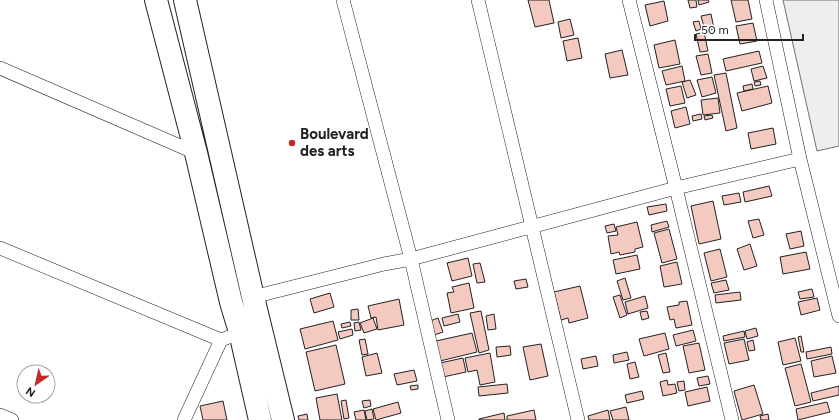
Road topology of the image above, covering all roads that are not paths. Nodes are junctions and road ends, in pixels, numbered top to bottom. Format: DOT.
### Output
graph roads {
  1 [pos="156,0"];
  2 [pos="185,0"];
  3 [pos="343,0"];
  4 [pos="478,0"];
  5 [pos="629,0"];
  6 [pos="766,0"];
  7 [pos="0,68"];
  8 [pos="196,153"];
  9 [pos="800,159"];
  10 [pos="676,188"];
  11 [pos="532,226"];
  12 [pos="0,248"];
  13 [pos="411,259"];
  14 [pos="253,297"];
  15 [pos="839,316"];
  16 [pos="260,325"];
  17 [pos="231,336"];
  18 [pos="0,415"];
  19 [pos="12,420"];
  20 [pos="184,420"];
  21 [pos="260,420"];
  22 [pos="283,420"];
  23 [pos="448,420"];
  24 [pos="578,420"];
  25 [pos="732,420"];
  1 -- 8 [label="highway"];
  2 -- 14 [label="highway"];
  3 -- 13 [label="street"];
  4 -- 11 [label="street"];
  5 -- 10 [label="street"];
  6 -- 9 [label="street"];
  7 -- 8 [label="street"];
  8 -- 17 [label="highway"];
  9 -- 10 [label="street"];
  9 -- 15 [label="street"];
  10 -- 11 [label="street"];
  10 -- 25 [label="street"];
  11 -- 13 [label="street"];
  11 -- 24 [label="street"];
  12 -- 17 [label="street"];
  13 -- 14 [label="street"];
  13 -- 23 [label="street"];
  14 -- 16 [label="highway"];
  16 -- 17 [label="street"];
  16 -- 22 [label="highway"];
  17 -- 20 [label="street"];
  17 -- 21 [label="highway"];
  18 -- 19 [label="street"];
}
